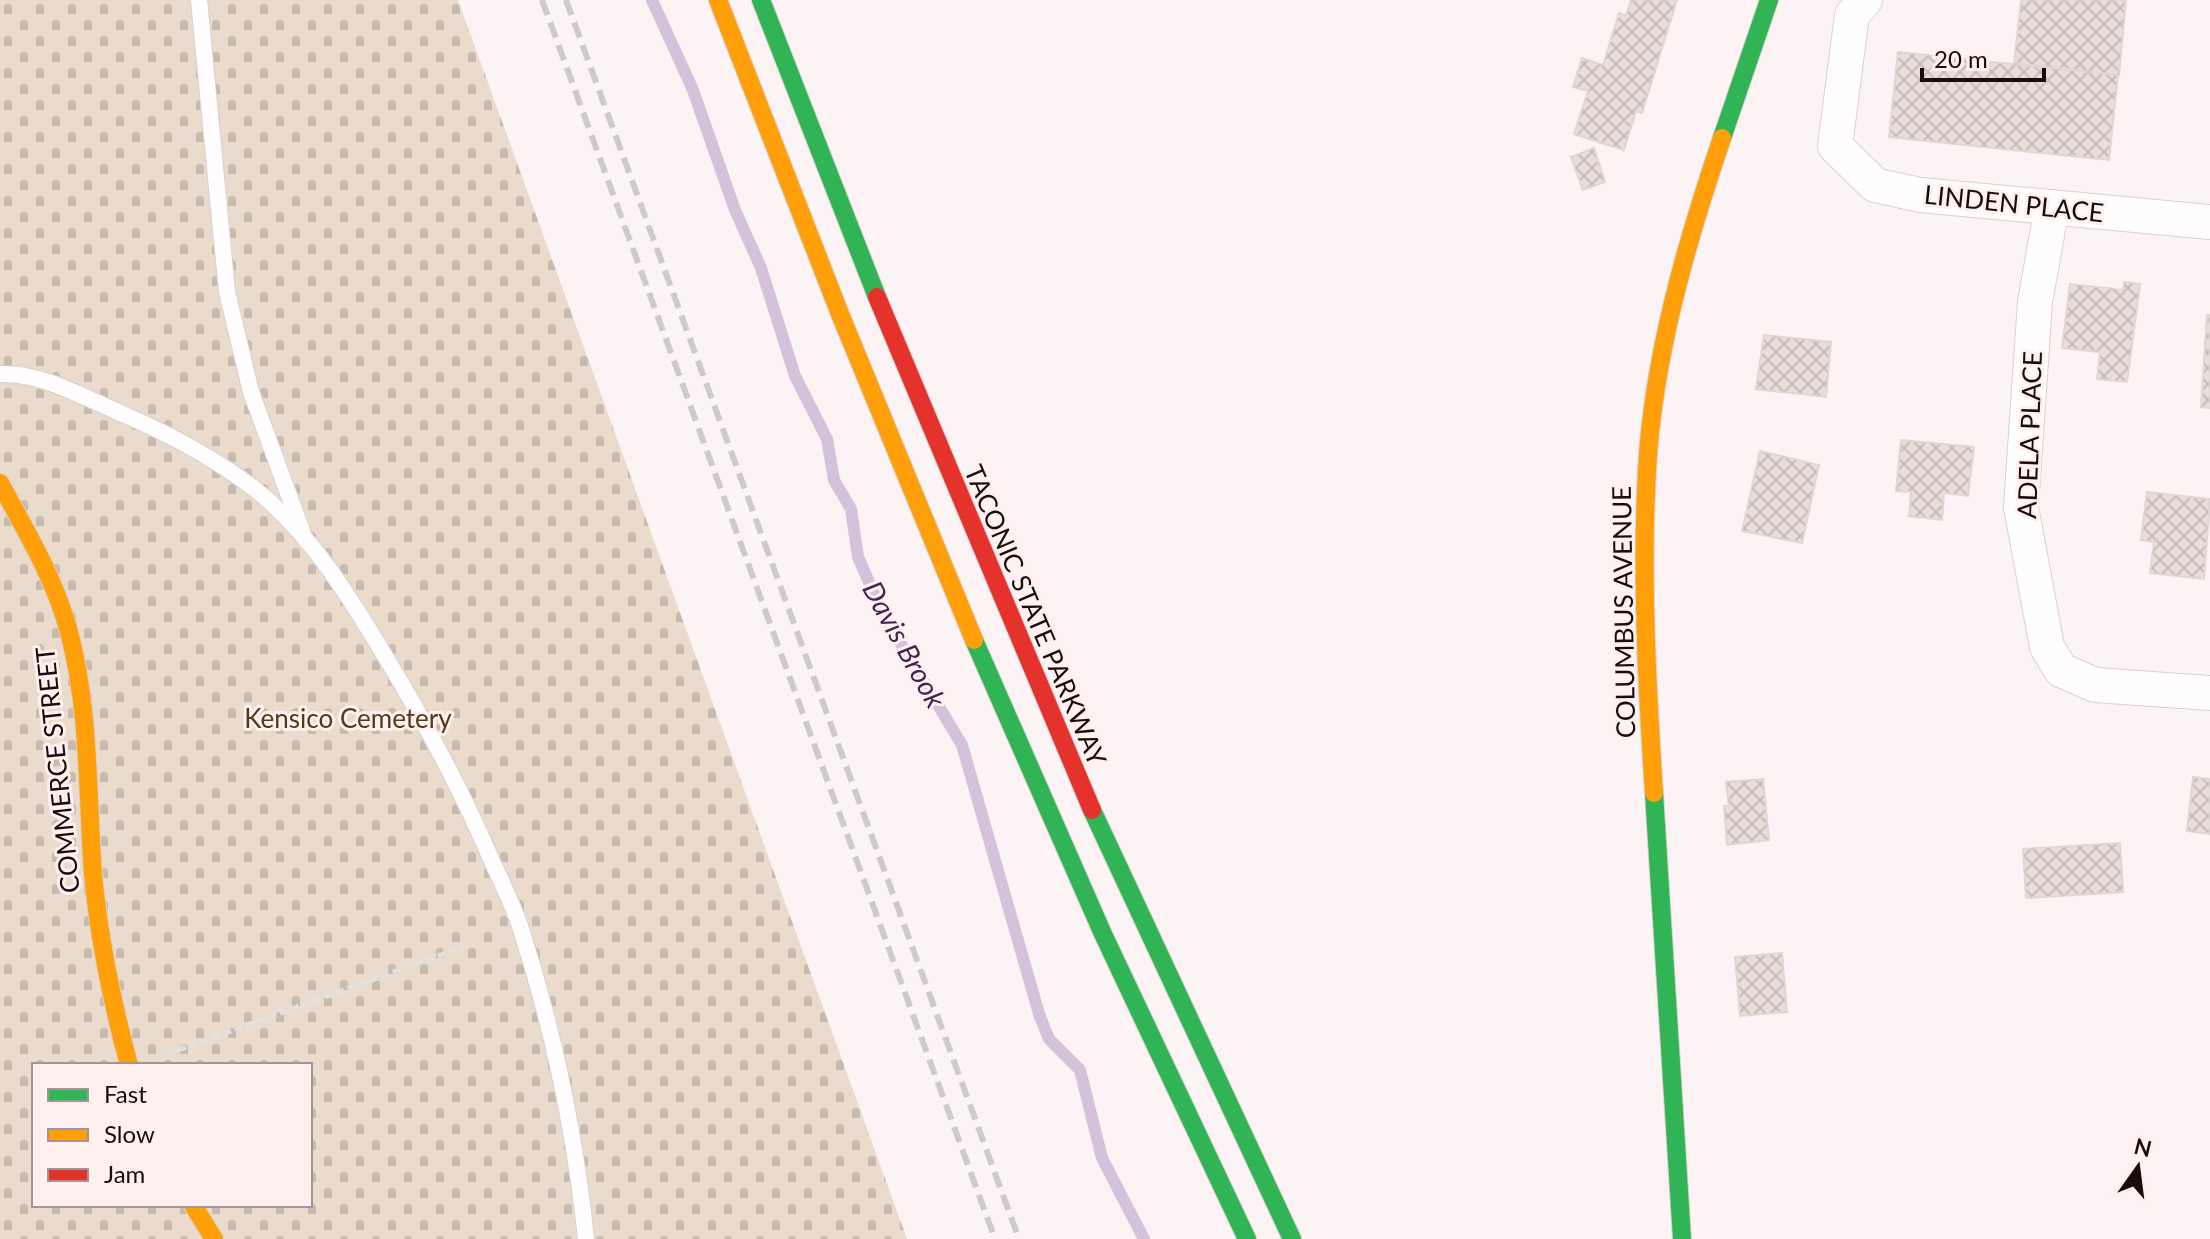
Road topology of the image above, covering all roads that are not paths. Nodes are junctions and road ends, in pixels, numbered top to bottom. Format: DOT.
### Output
graph roads {
  1 [pos="199,0"];
  2 [pos="718,0"];
  3 [pos="761,0"];
  4 [pos="1769,0"];
  5 [pos="1865,0"];
  6 [pos="2052,207"];
  7 [pos="2210,222"];
  8 [pos="0,374"];
  9 [pos="0,483"];
  10 [pos="304,536"];
  11 [pos="2210,693"];
  12 [pos="128,1063"];
  13 [pos="194,1207"];
  14 [pos="214,1239"];
  15 [pos="586,1239"];
  16 [pos="1247,1239"];
  17 [pos="1292,1239"];
  18 [pos="1682,1239"];
  1 -- 10 [label="lane"];
  2 -- 16 [label="main road"];
  3 -- 17 [label="main road, TACONIC STATE PARKWAY"];
  4 -- 18 [label="main road, COLUMBUS AVENUE"];
  5 -- 6 [label="street, LINDEN PLACE"];
  6 -- 7 [label="street, LINDEN PLACE"];
  6 -- 11 [label="street, ADELA PLACE"];
  8 -- 10 [label="lane"];
  9 -- 12 [label="main road, COMMERCE STREET"];
  10 -- 15 [label="lane"];
  13 -- 14 [label="main road"];
}
